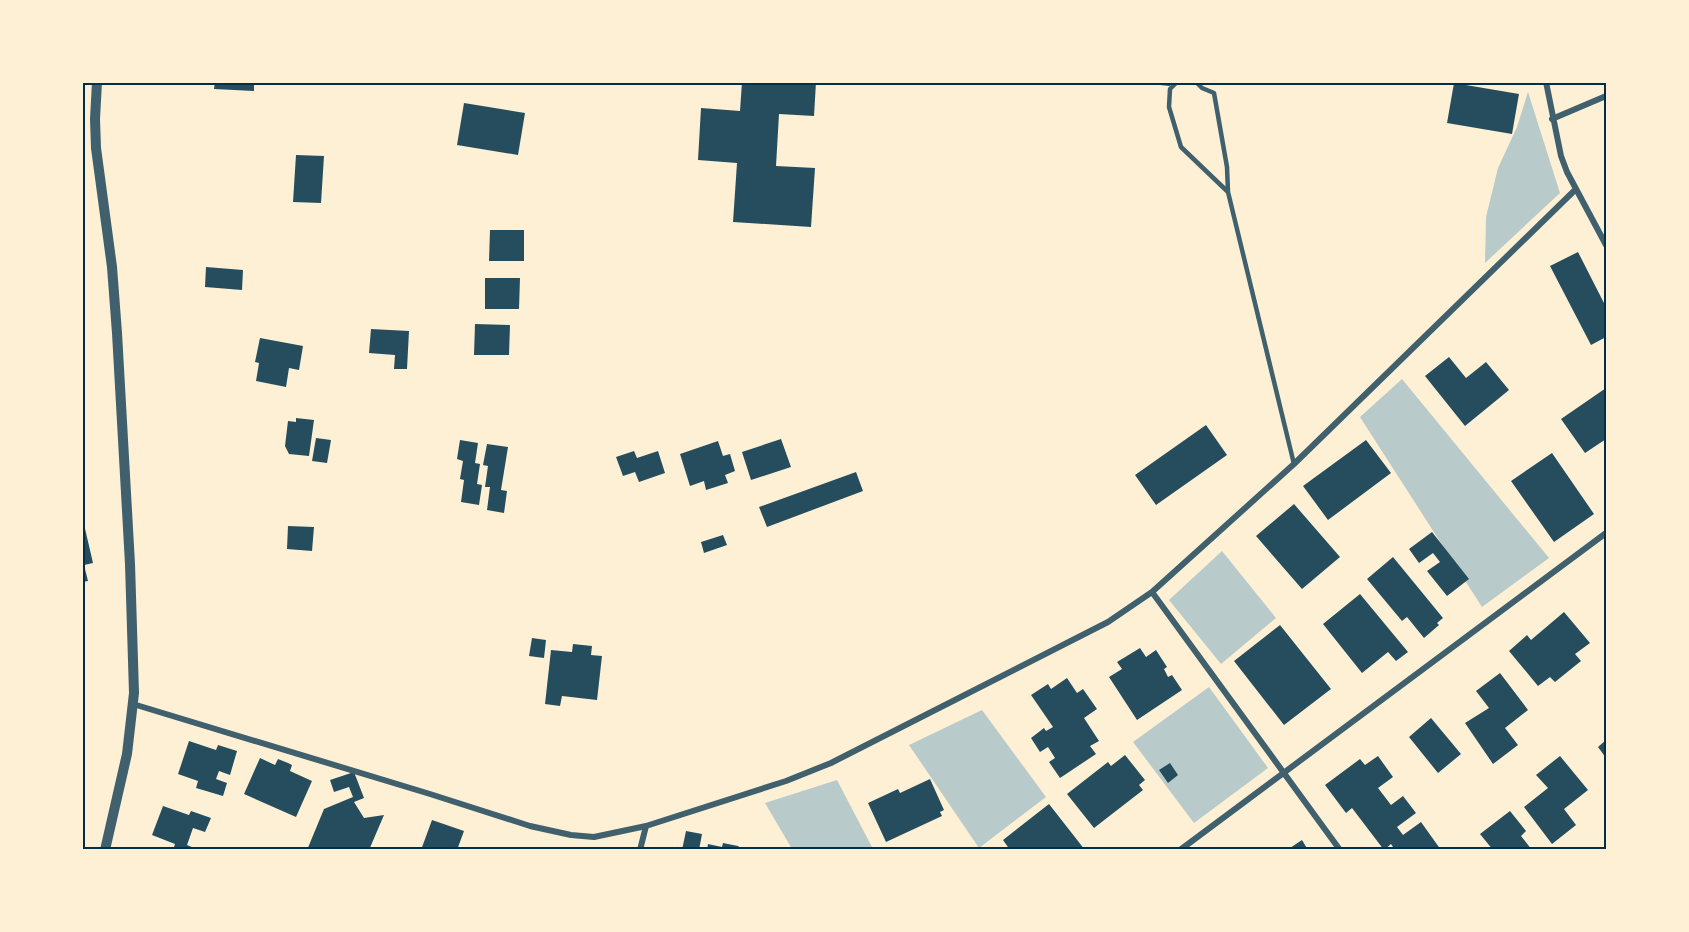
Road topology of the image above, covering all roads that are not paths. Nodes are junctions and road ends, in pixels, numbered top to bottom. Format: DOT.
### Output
graph roads {
  1 [pos="97,82"];
  2 [pos="1177,82"];
  3 [pos="1196,82"];
  4 [pos="1546,82"];
  5 [pos="1606,96"];
  6 [pos="1552,119"];
  7 [pos="1576,189"];
  8 [pos="1228,192"];
  9 [pos="1606,245"];
  10 [pos="1293,464"];
  11 [pos="1606,533"];
  12 [pos="1152,592"];
  13 [pos="133,704"];
  14 [pos="1283,772"];
  15 [pos="646,826"];
  16 [pos="105,849"];
  17 [pos="640,849"];
  18 [pos="1180,849"];
  19 [pos="1340,849"];
  1 -- 13 [label="street"];
  2 -- 8 [label="lane"];
  3 -- 8 [label="lane"];
  4 -- 6 [label="street"];
  5 -- 6 [label="street"];
  6 -- 7 [label="street"];
  7 -- 9 [label="street"];
  7 -- 10 [label="street"];
  8 -- 10 [label="lane"];
  10 -- 12 [label="street"];
  11 -- 14 [label="street"];
  12 -- 14 [label="street"];
  12 -- 15 [label="street"];
  13 -- 15 [label="street"];
  13 -- 16 [label="street"];
  14 -- 18 [label="street"];
  14 -- 19 [label="street"];
  15 -- 17 [label="street"];
}
